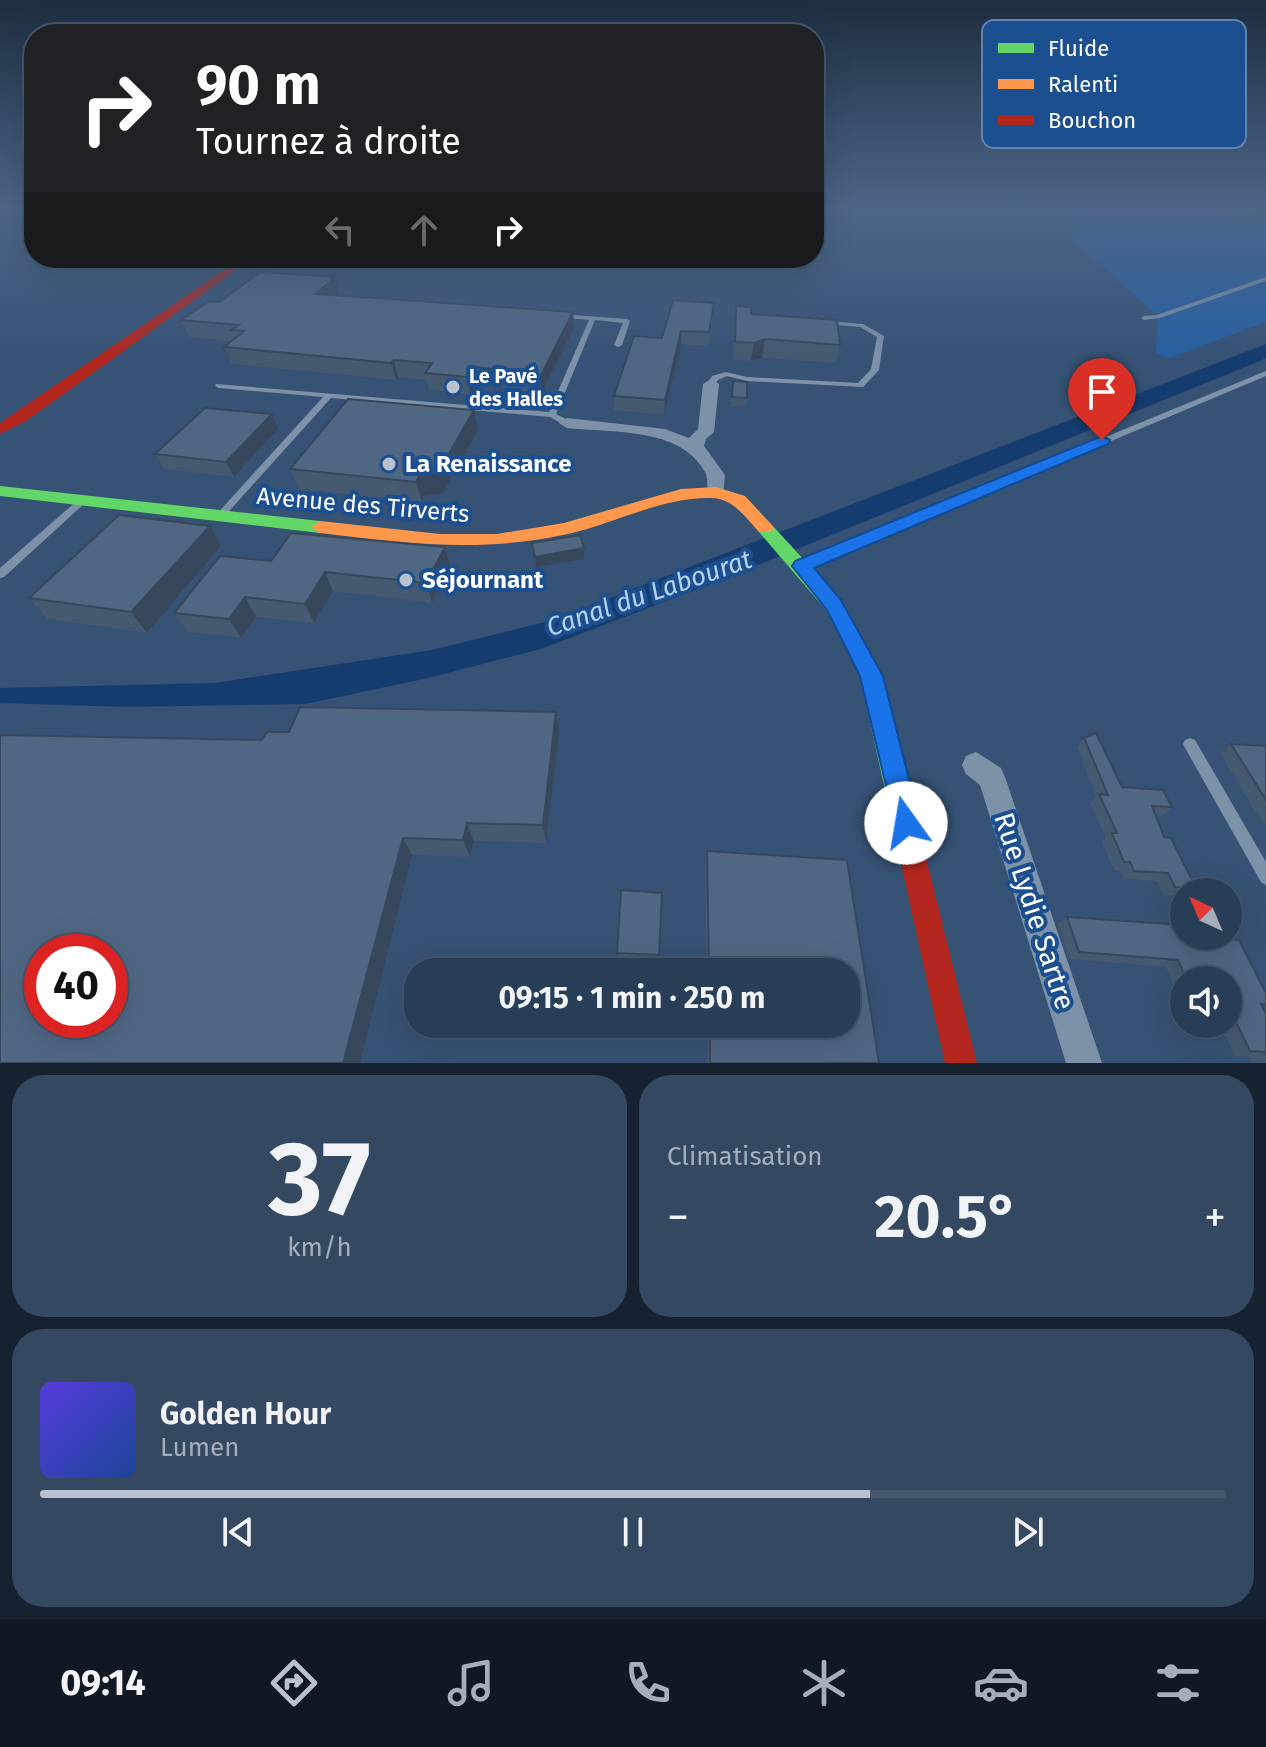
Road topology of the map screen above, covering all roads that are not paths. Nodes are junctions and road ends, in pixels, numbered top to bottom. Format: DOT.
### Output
graph roads {
  1 [pos="234,268"];
  2 [pos="1266,279"];
  3 [pos="547,315"];
  4 [pos="593,318"];
  5 [pos="1144,318"];
  6 [pos="810,322"];
  7 [pos="618,345"];
  8 [pos="1266,373"];
  9 [pos="711,384"];
  10 [pos="219,386"];
  11 [pos="329,396"];
  12 [pos="21,418"];
  13 [pos="559,419"];
  14 [pos="0,429"];
  15 [pos="0,437"];
  16 [pos="695,446"];
  17 [pos="0,491"];
  18 [pos="716,492"];
  19 [pos="83,500"];
  20 [pos="220,516"];
  21 [pos="796,560"];
  22 [pos="0,574"];
  23 [pos="1190,744"];
  24 [pos="976,765"];
  25 [pos="1266,877"];
  26 [pos="961,1063"];
  27 [pos="1084,1063"];
  1 -- 12 [label="street"];
  2 -- 5 [label="lane"];
  3 -- 4 [label="lane"];
  4 -- 7 [label="lane"];
  4 -- 13 [label="lane"];
  6 -- 9 [label="lane"];
  8 -- 21 [label="lane"];
  9 -- 16 [label="street"];
  10 -- 11 [label="lane"];
  11 -- 13 [label="lane"];
  11 -- 20 [label="lane"];
  12 -- 14 [label="street"];
  12 -- 15 [label="street"];
  13 -- 16 [label="street"];
  16 -- 18 [label="street"];
  17 -- 19 [label="street, Avenue des Tirverts"];
  18 -- 20 [label="street, Avenue des Tirverts"];
  18 -- 21 [label="street"];
  19 -- 20 [label="street, Avenue des Tirverts"];
  19 -- 22 [label="lane"];
  21 -- 26 [label="street"];
  23 -- 25 [label="lane"];
  24 -- 27 [label="street, Rue Lydie Sartre"];
}
